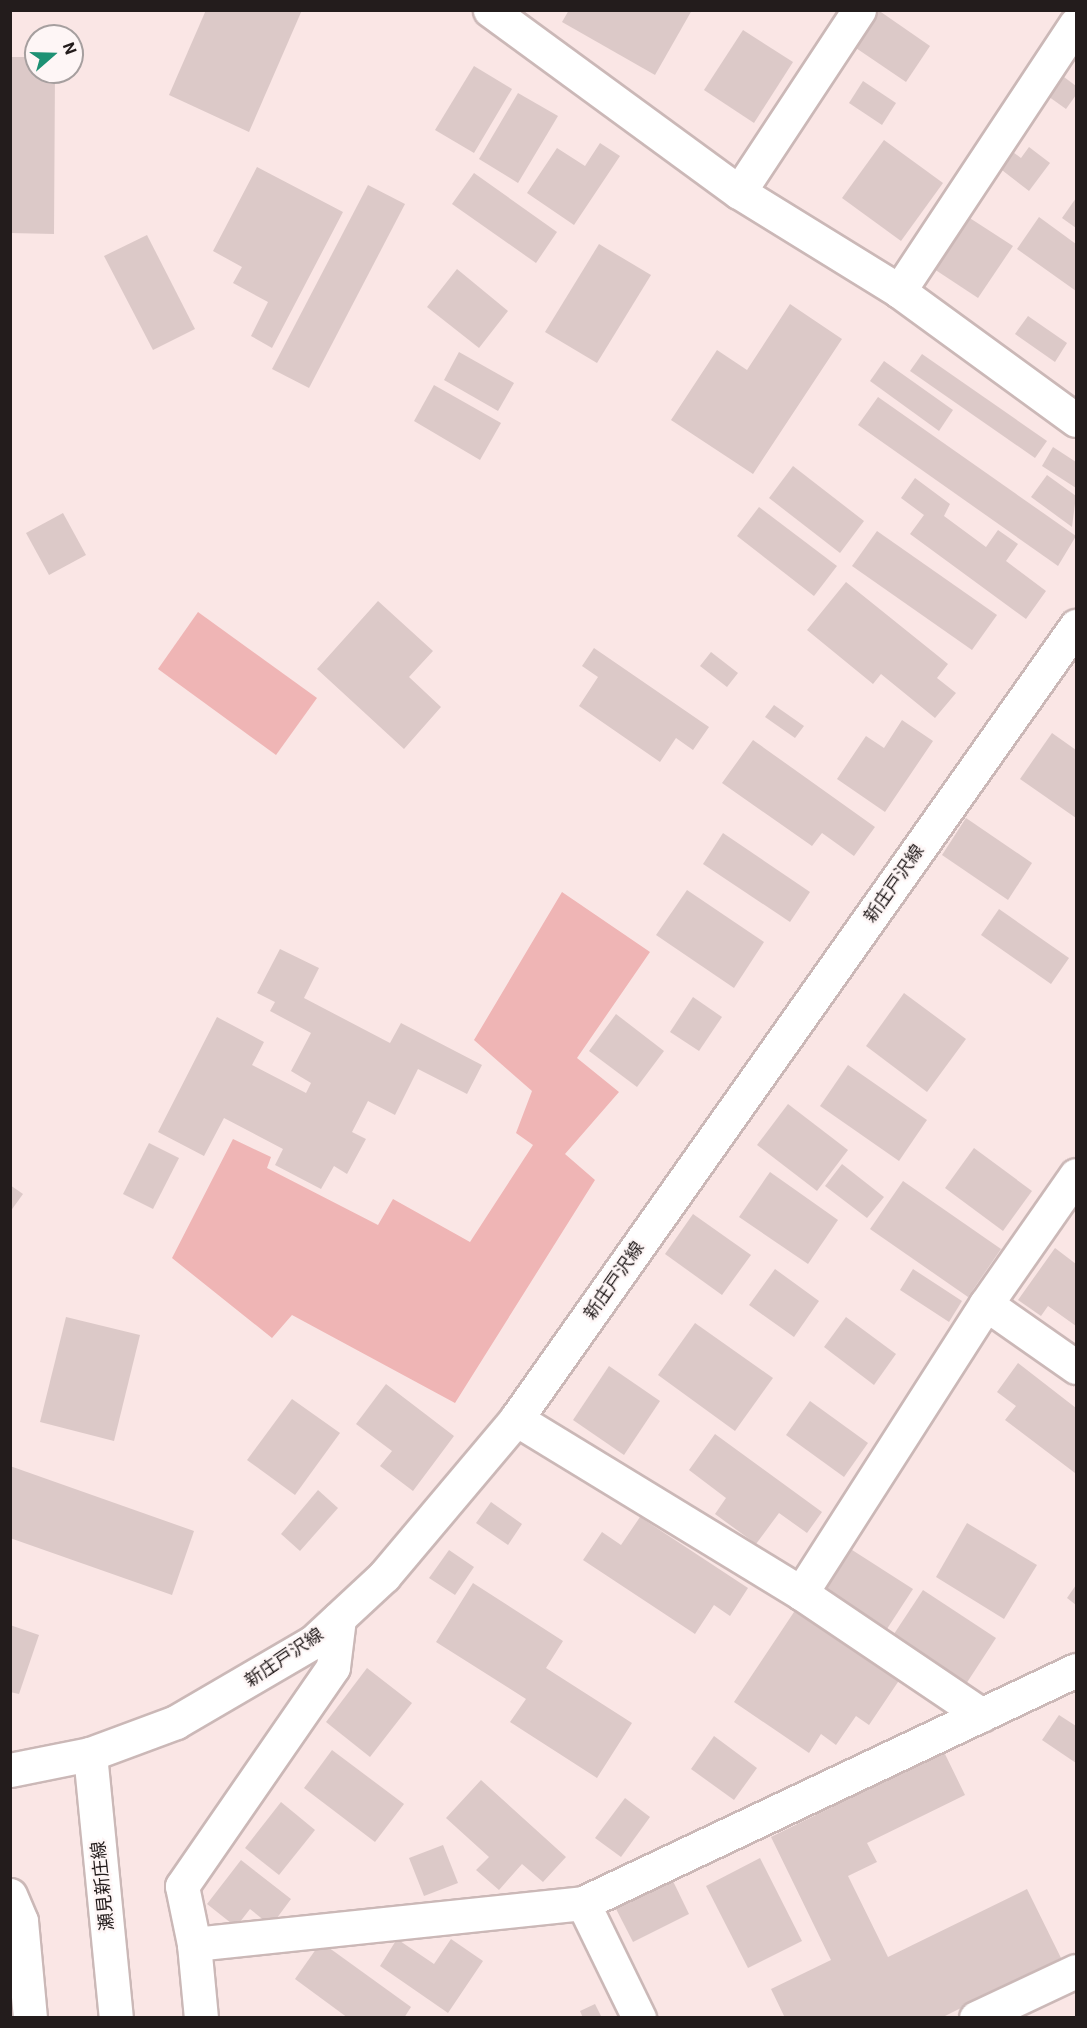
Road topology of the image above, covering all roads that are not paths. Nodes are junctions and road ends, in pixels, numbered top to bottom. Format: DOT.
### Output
graph roads {
  1 [pos="490,10"];
  2 [pos="859,10"];
  3 [pos="1077,24"];
  4 [pos="739,192"];
  5 [pos="899,291"];
  6 [pos="1077,420"];
  7 [pos="1077,626"];
  8 [pos="1077,1175"];
  9 [pos="986,1304"];
  10 [pos="1077,1367"];
  11 [pos="516,1419"];
  12 [pos="801,1593"];
  13 [pos="339,1618"];
  14 [pos="1077,1670"];
  15 [pos="982,1715"];
  16 [pos="90,1754"];
  17 [pos="10,1770"];
  18 [pos="10,1895"];
  19 [pos="583,1903"];
  20 [pos="194,1944"];
  21 [pos="1077,1971"];
  22 [pos="30,2018"];
  23 [pos="116,2018"];
  24 [pos="201,2018"];
  25 [pos="639,2018"];
  26 [pos="976,2018"];
  1 -- 4 [label="street"];
  2 -- 4 [label="street"];
  3 -- 5 [label="street"];
  4 -- 5 [label="street"];
  5 -- 6 [label="street"];
  7 -- 11 [label="street, 新庄戸沢線"];
  8 -- 9 [label="street"];
  9 -- 10 [label="street"];
  9 -- 12 [label="street"];
  11 -- 12 [label="street"];
  11 -- 13 [label="street, 新庄戸沢線"];
  12 -- 15 [label="street"];
  13 -- 16 [label="street, 新庄戸沢線"];
  13 -- 20 [label="street"];
  14 -- 15 [label="street"];
  15 -- 19 [label="street"];
  16 -- 17 [label="street, 新庄戸沢線"];
  16 -- 23 [label="street, 瀬見新庄線"];
  18 -- 22 [label="street"];
  19 -- 20 [label="street"];
  19 -- 25 [label="street"];
  20 -- 24 [label="street"];
  21 -- 26 [label="street"];
}
